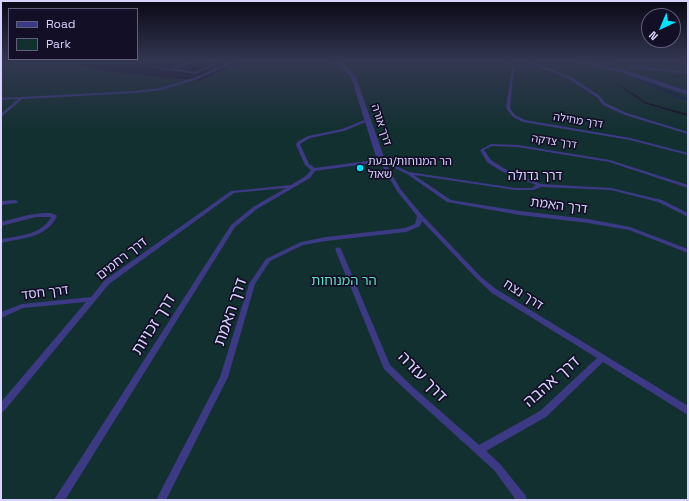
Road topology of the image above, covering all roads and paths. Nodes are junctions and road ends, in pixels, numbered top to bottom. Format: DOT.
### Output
graph roads {
  1 [pos="176,84"];
  2 [pos="356,84"];
  3 [pos="511,84"];
  4 [pos="580,84"];
  5 [pos="662,84"];
  6 [pos="688,93"];
  7 [pos="21,98"];
  8 [pos="1,99"];
  9 [pos="1,116"];
  10 [pos="367,120"];
  11 [pos="688,133"];
  12 [pos="688,154"];
  13 [pos="381,160"];
  14 [pos="314,170"];
  15 [pos="408,173"];
  16 [pos="293,186"];
  17 [pos="540,186"];
  18 [pos="688,187"];
  19 [pos="15,202"];
  20 [pos="1,203"];
  21 [pos="688,215"];
  22 [pos="420,216"];
  23 [pos="1,224"];
  24 [pos="1,241"];
  25 [pos="338,249"];
  26 [pos="688,251"];
  27 [pos="93,300"];
  28 [pos="1,315"];
  29 [pos="602,358"];
  30 [pos="1,408"];
  31 [pos="688,411"];
  32 [pos="478,450"];
  33 [pos="59,500"];
  34 [pos="160,500"];
  35 [pos="522,500"];
  1 -- 7 [label="lane"];
  2 -- 10 [label="street, דרך אורה"];
  3 -- 12 [label="lane, דרך מחילה"];
  4 -- 11 [label="lane"];
  5 -- 6 [label="street"];
  7 -- 8 [label="lane"];
  7 -- 9 [label="lane"];
  10 -- 13 [label="street, דרך אורה"];
  10 -- 14 [label="lane"];
  13 -- 14 [label="lane"];
  13 -- 15 [label="lane, דרך גדולה"];
  13 -- 22 [label="lane, דרך נצח"];
  14 -- 16 [label="lane, דרך זכויות"];
  15 -- 17 [label="lane, דרך גדולה"];
  15 -- 26 [label="lane, דרך האמת"];
  16 -- 27 [label="lane, דרך רחמים"];
  16 -- 33 [label="lane, דרך זכויות"];
  17 -- 18 [label="lane, דרך צדקה"];
  17 -- 21 [label="lane, דרך גדולה"];
  19 -- 20 [label="lane"];
  22 -- 29 [label="lane, דרך נצח"];
  22 -- 34 [label="lane, דרך האמת"];
  23 -- 24 [label="lane"];
  25 -- 32 [label="lane, דרך עזרה"];
  27 -- 28 [label="lane, דרך חסד"];
  27 -- 30 [label="lane, דרך רחמים"];
  29 -- 31 [label="lane, דרך נצח"];
  29 -- 32 [label="lane, דרך אהבה"];
  32 -- 35 [label="lane, דרך עזרה"];
}
